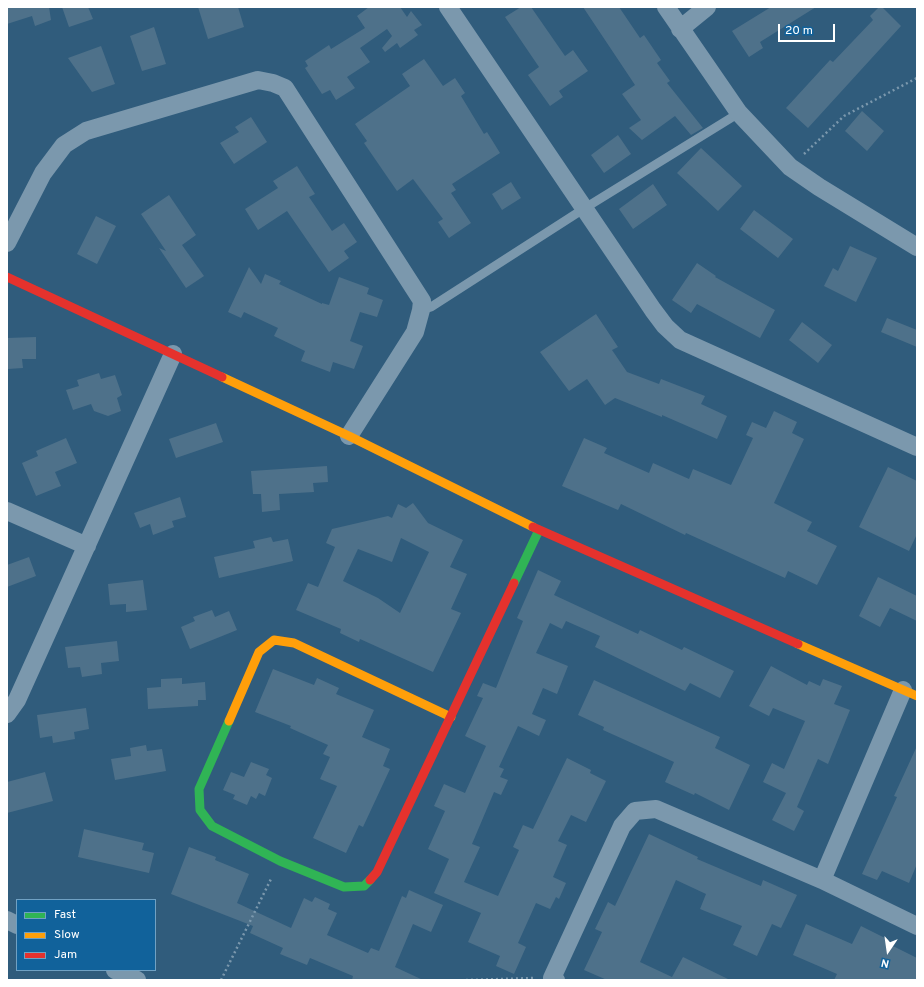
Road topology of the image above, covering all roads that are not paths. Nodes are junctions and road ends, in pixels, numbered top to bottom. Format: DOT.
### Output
graph roads {
  1 [pos="448,7"];
  2 [pos="666,7"];
  3 [pos="707,7"];
  4 [pos="680,29"];
  5 [pos="739,113"];
  6 [pos="585,208"];
  7 [pos="7,243"];
  8 [pos="917,247"];
  9 [pos="7,277"];
  10 [pos="421,310"];
  11 [pos="173,354"];
  12 [pos="350,436"];
  13 [pos="917,447"];
  14 [pos="7,511"];
  15 [pos="539,530"];
  16 [pos="86,546"];
  17 [pos="910,693"];
  18 [pos="7,714"];
  19 [pos="451,717"];
  20 [pos="822,880"];
  21 [pos="7,920"];
  22 [pos="16,924"];
  23 [pos="917,926"];
  24 [pos="117,971"];
  25 [pos="554,979"];
  26 [pos="137,980"];
  1 -- 6 [label="street"];
  2 -- 4 [label="street"];
  3 -- 4 [label="street"];
  4 -- 5 [label="street"];
  5 -- 6 [label="lane"];
  5 -- 8 [label="street"];
  6 -- 10 [label="lane"];
  6 -- 13 [label="street"];
  7 -- 10 [label="street"];
  9 -- 11 [label="street"];
  10 -- 12 [label="street"];
  11 -- 12 [label="street"];
  11 -- 16 [label="street"];
  12 -- 15 [label="street"];
  14 -- 16 [label="street"];
  15 -- 17 [label="street"];
  15 -- 19 [label="street"];
  16 -- 18 [label="street"];
  17 -- 20 [label="street"];
  19 -- 19 [label="street"];
  20 -- 23 [label="street"];
  20 -- 25 [label="street"];
  21 -- 22 [label="street"];
  24 -- 26 [label="street"];
}
